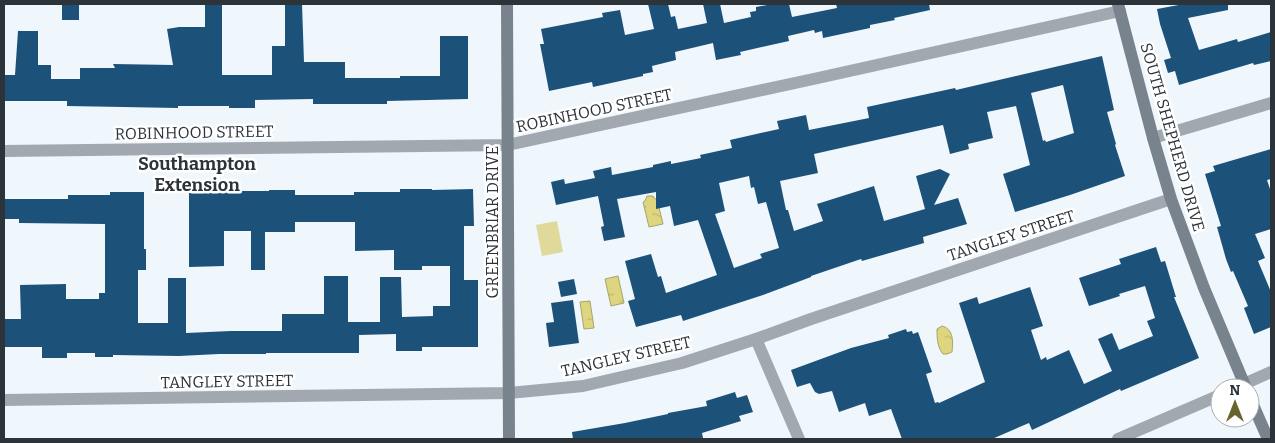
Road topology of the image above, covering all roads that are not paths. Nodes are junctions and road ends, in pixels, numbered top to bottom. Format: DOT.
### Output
graph roads {
  1 [pos="507,4"];
  2 [pos="1119,7"];
  3 [pos="1271,103"];
  4 [pos="1153,138"];
  5 [pos="508,145"];
  6 [pos="4,151"];
  7 [pos="1171,199"];
  8 [pos="756,339"];
  9 [pos="1271,372"];
  10 [pos="1239,378"];
  11 [pos="1259,378"];
  12 [pos="509,394"];
  13 [pos="1210,399"];
  14 [pos="4,400"];
  15 [pos="1260,421"];
  16 [pos="509,439"];
  17 [pos="800,439"];
  18 [pos="1118,439"];
  19 [pos="1268,439"];
  1 -- 5 [label="main road, GREENBRIAR DRIVE"];
  2 -- 4 [label="main road, SOUTH SHEPHERD DRIVE"];
  2 -- 5 [label="street, ROBINHOOD STREET"];
  3 -- 4 [label="street"];
  4 -- 7 [label="main road, SOUTH SHEPHERD DRIVE"];
  5 -- 6 [label="street, ROBINHOOD STREET"];
  5 -- 12 [label="main road, GREENBRIAR DRIVE"];
  7 -- 8 [label="street, TANGLEY STREET"];
  7 -- 10 [label="main road, SOUTH SHEPHERD DRIVE"];
  8 -- 12 [label="street, TANGLEY STREET"];
  8 -- 17 [label="street"];
  9 -- 11 [label="street"];
  12 -- 14 [label="street, TANGLEY STREET"];
  12 -- 16 [label="main road, GREENBRIAR DRIVE"];
  13 -- 18 [label="street"];
  15 -- 19 [label="main road"];
}
